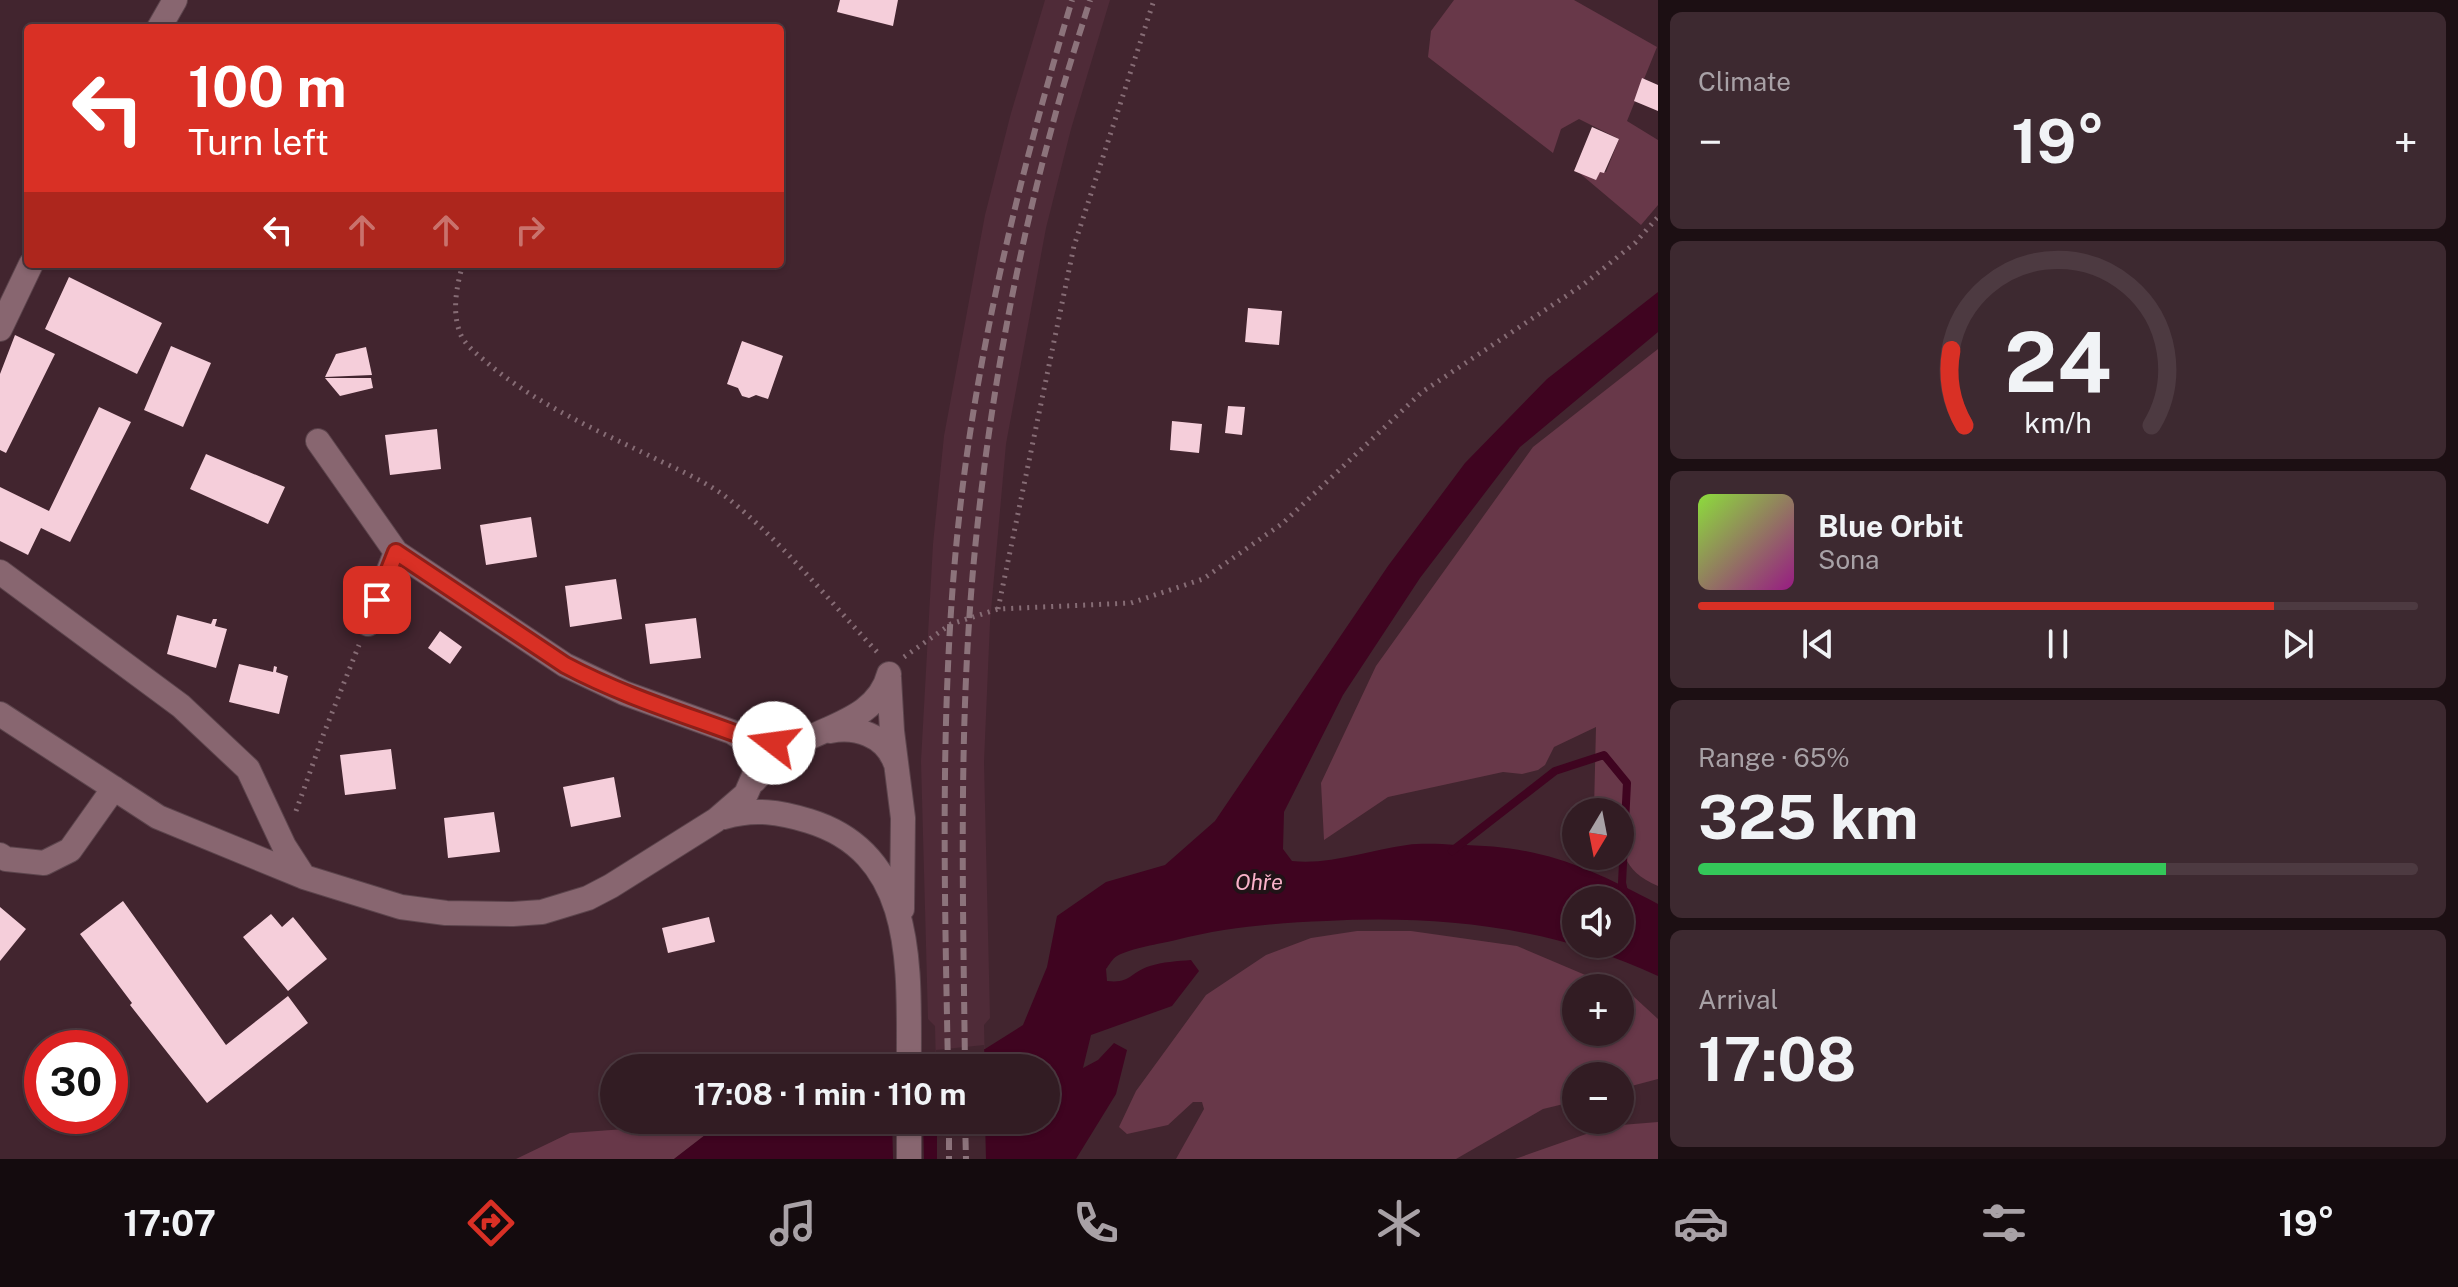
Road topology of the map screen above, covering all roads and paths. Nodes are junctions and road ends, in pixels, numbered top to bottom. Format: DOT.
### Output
graph roads {
  1 [pos="175,0"];
  2 [pos="1154,0"];
  3 [pos="161,24"];
  4 [pos="1658,217"];
  5 [pos="29,268"];
  6 [pos="462,268"];
  7 [pos="0,329"];
  8 [pos="318,441"];
  9 [pos="396,552"];
  10 [pos="0,572"];
  11 [pos="998,609"];
  12 [pos="368,624"];
  13 [pos="890,672"];
  14 [pos="0,714"];
  15 [pos="732,732"];
  16 [pos="823,732"];
  17 [pos="800,741"];
  18 [pos="898,770"];
  19 [pos="754,781"];
  20 [pos="114,788"];
  21 [pos="716,820"];
  22 [pos="284,846"];
  23 [pos="0,855"];
  24 [pos="304,877"];
  25 [pos="902,928"];
  26 [pos="908,1054"];
  27 [pos="909,1134"];
  28 [pos="909,1159"];
  1 -- 3 [label="street"];
  2 -- 11 [label="path"];
  4 -- 11 [label="path"];
  5 -- 7 [label="street"];
  6 -- 13 [label="path"];
  8 -- 9 [label="street"];
  9 -- 12 [label="street"];
  9 -- 15 [label="street"];
  10 -- 22 [label="street"];
  11 -- 13 [label="path"];
  12 -- 22 [label="path"];
  13 -- 16 [label="street"];
  13 -- 18 [label="street"];
  14 -- 20 [label="street"];
  15 -- 17 [label="street"];
  15 -- 19 [label="street"];
  16 -- 17 [label="street"];
  16 -- 18 [label="street"];
  17 -- 19 [label="street"];
  18 -- 25 [label="street"];
  19 -- 21 [label="street"];
  20 -- 23 [label="street"];
  20 -- 24 [label="street"];
  21 -- 24 [label="street"];
  21 -- 25 [label="street"];
  22 -- 24 [label="street"];
  25 -- 26 [label="street"];
  27 -- 28 [label="street"];
}
